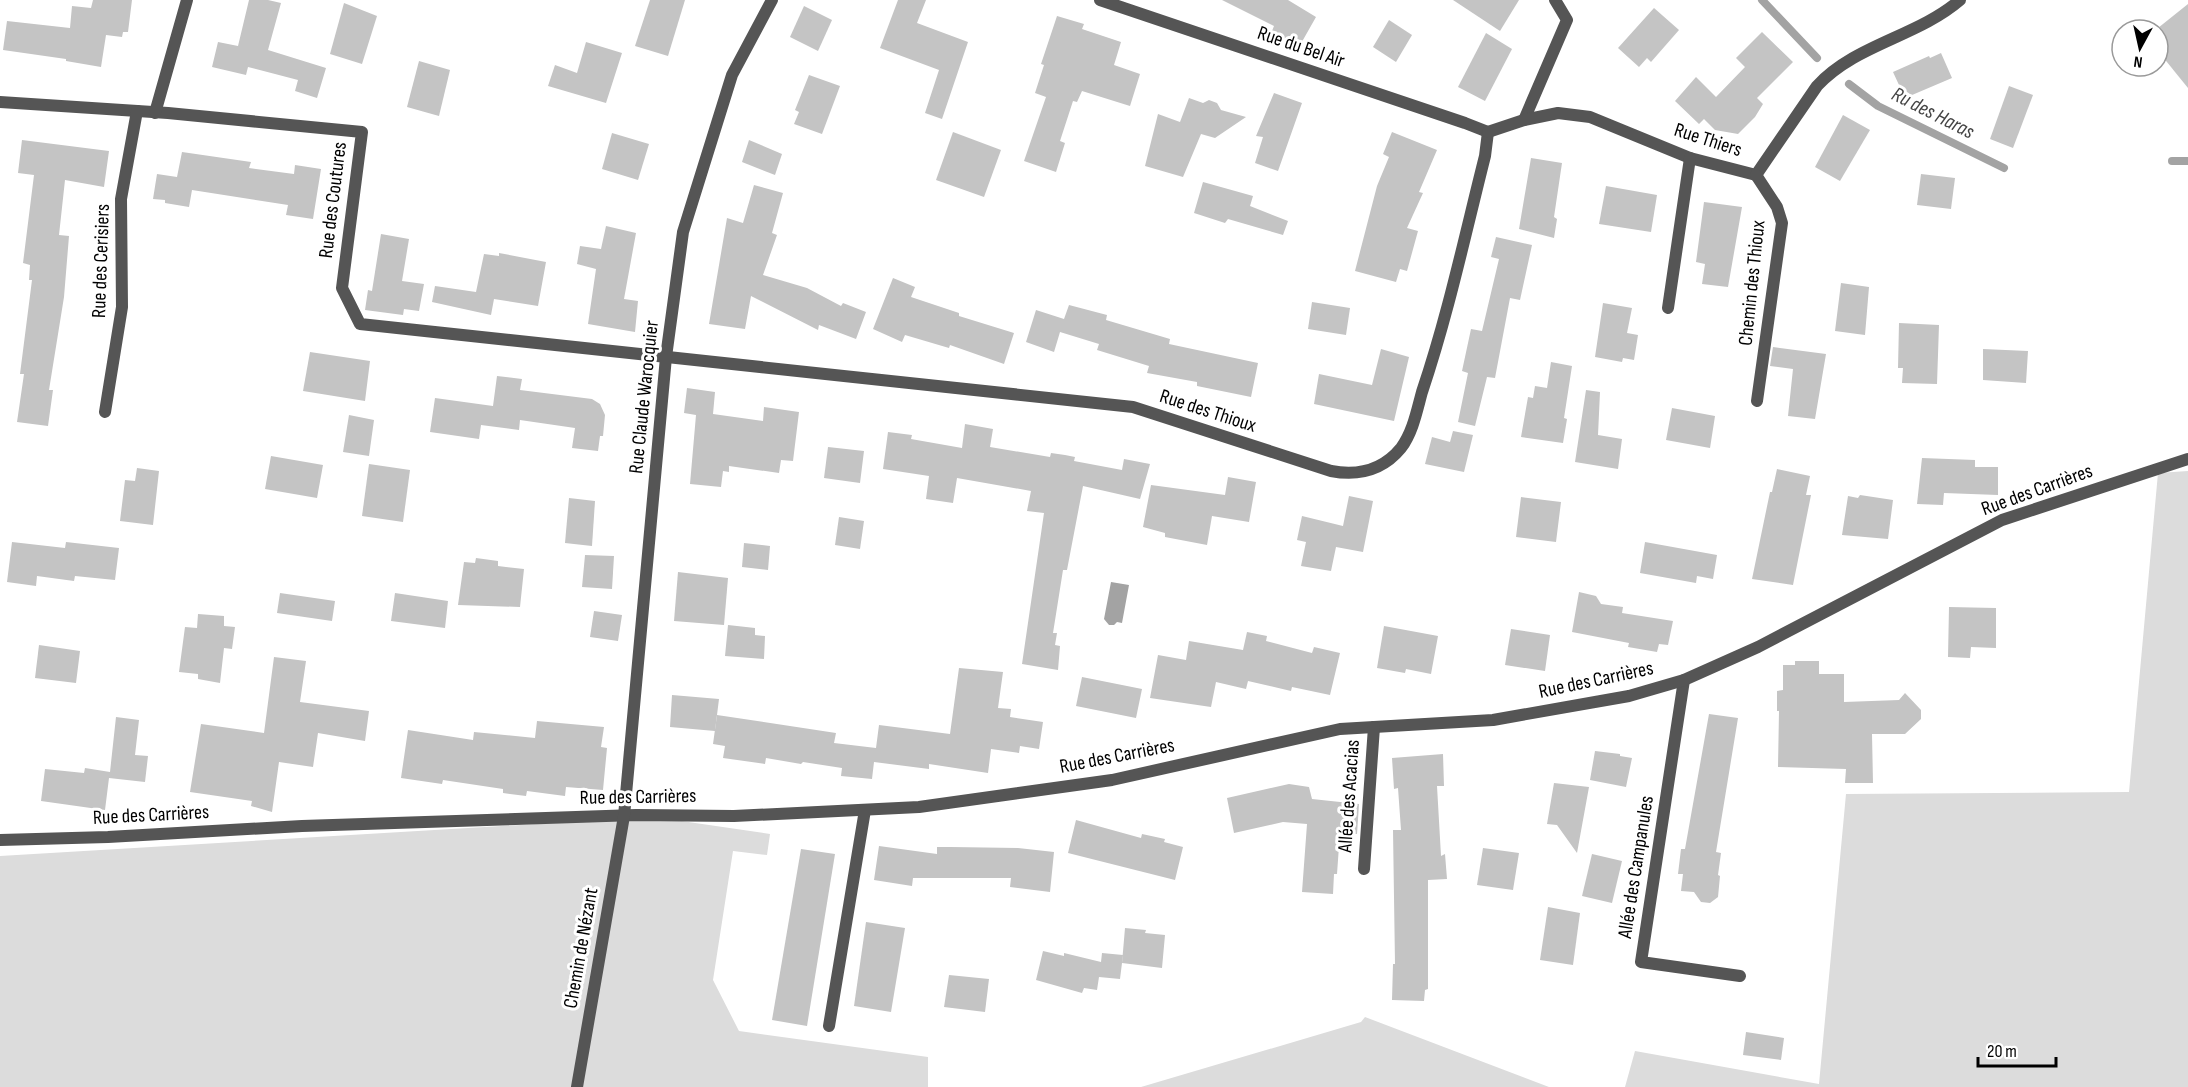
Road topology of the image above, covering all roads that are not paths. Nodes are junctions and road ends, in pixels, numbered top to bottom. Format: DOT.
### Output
graph roads {
  1 [pos="187,0"];
  2 [pos="772,0"];
  3 [pos="1100,0"];
  4 [pos="1555,0"];
  5 [pos="1960,0"];
  6 [pos="0,102"];
  7 [pos="137,111"];
  8 [pos="161,113"];
  9 [pos="1524,120"];
  10 [pos="1488,132"];
  11 [pos="1690,158"];
  12 [pos="1756,176"];
  13 [pos="1668,308"];
  14 [pos="666,357"];
  15 [pos="1757,401"];
  16 [pos="105,412"];
  17 [pos="2188,459"];
  18 [pos="1684,680"];
  19 [pos="1374,727"];
  20 [pos="865,810"];
  21 [pos="624,816"];
  22 [pos="0,840"];
  23 [pos="1364,869"];
  24 [pos="1740,976"];
  25 [pos="829,1026"];
  26 [pos="577,1087"];
  1 -- 8 [label="street"];
  2 -- 14 [label="street, Rue Claude Warocquier"];
  3 -- 10 [label="street, Rue du Bel Air"];
  4 -- 9 [label="street"];
  5 -- 12 [label="street, Rue Thiers"];
  6 -- 7 [label="street, Rue des Coutures"];
  7 -- 8 [label="street, Rue des Coutures"];
  7 -- 16 [label="street, Rue des Cerisiers"];
  8 -- 14 [label="street, Rue des Coutures"];
  9 -- 10 [label="street, Rue Thiers"];
  9 -- 11 [label="street, Rue Thiers"];
  10 -- 14 [label="street, Rue des Thioux"];
  11 -- 12 [label="street, Rue Thiers"];
  11 -- 13 [label="street"];
  12 -- 15 [label="street, Chemin des Thioux"];
  14 -- 21 [label="street, Rue Claude Warocquier"];
  17 -- 18 [label="street, Rue des Carrières"];
  18 -- 19 [label="street, Rue des Carrières"];
  18 -- 24 [label="street, Allée des Campanules"];
  19 -- 20 [label="street, Rue des Carrières"];
  19 -- 23 [label="street, Allée des Acacias"];
  20 -- 21 [label="street, Rue des Carrières"];
  20 -- 25 [label="street"];
  21 -- 22 [label="street, Rue des Carrières"];
  21 -- 26 [label="street, Chemin de Nézant"];
}
